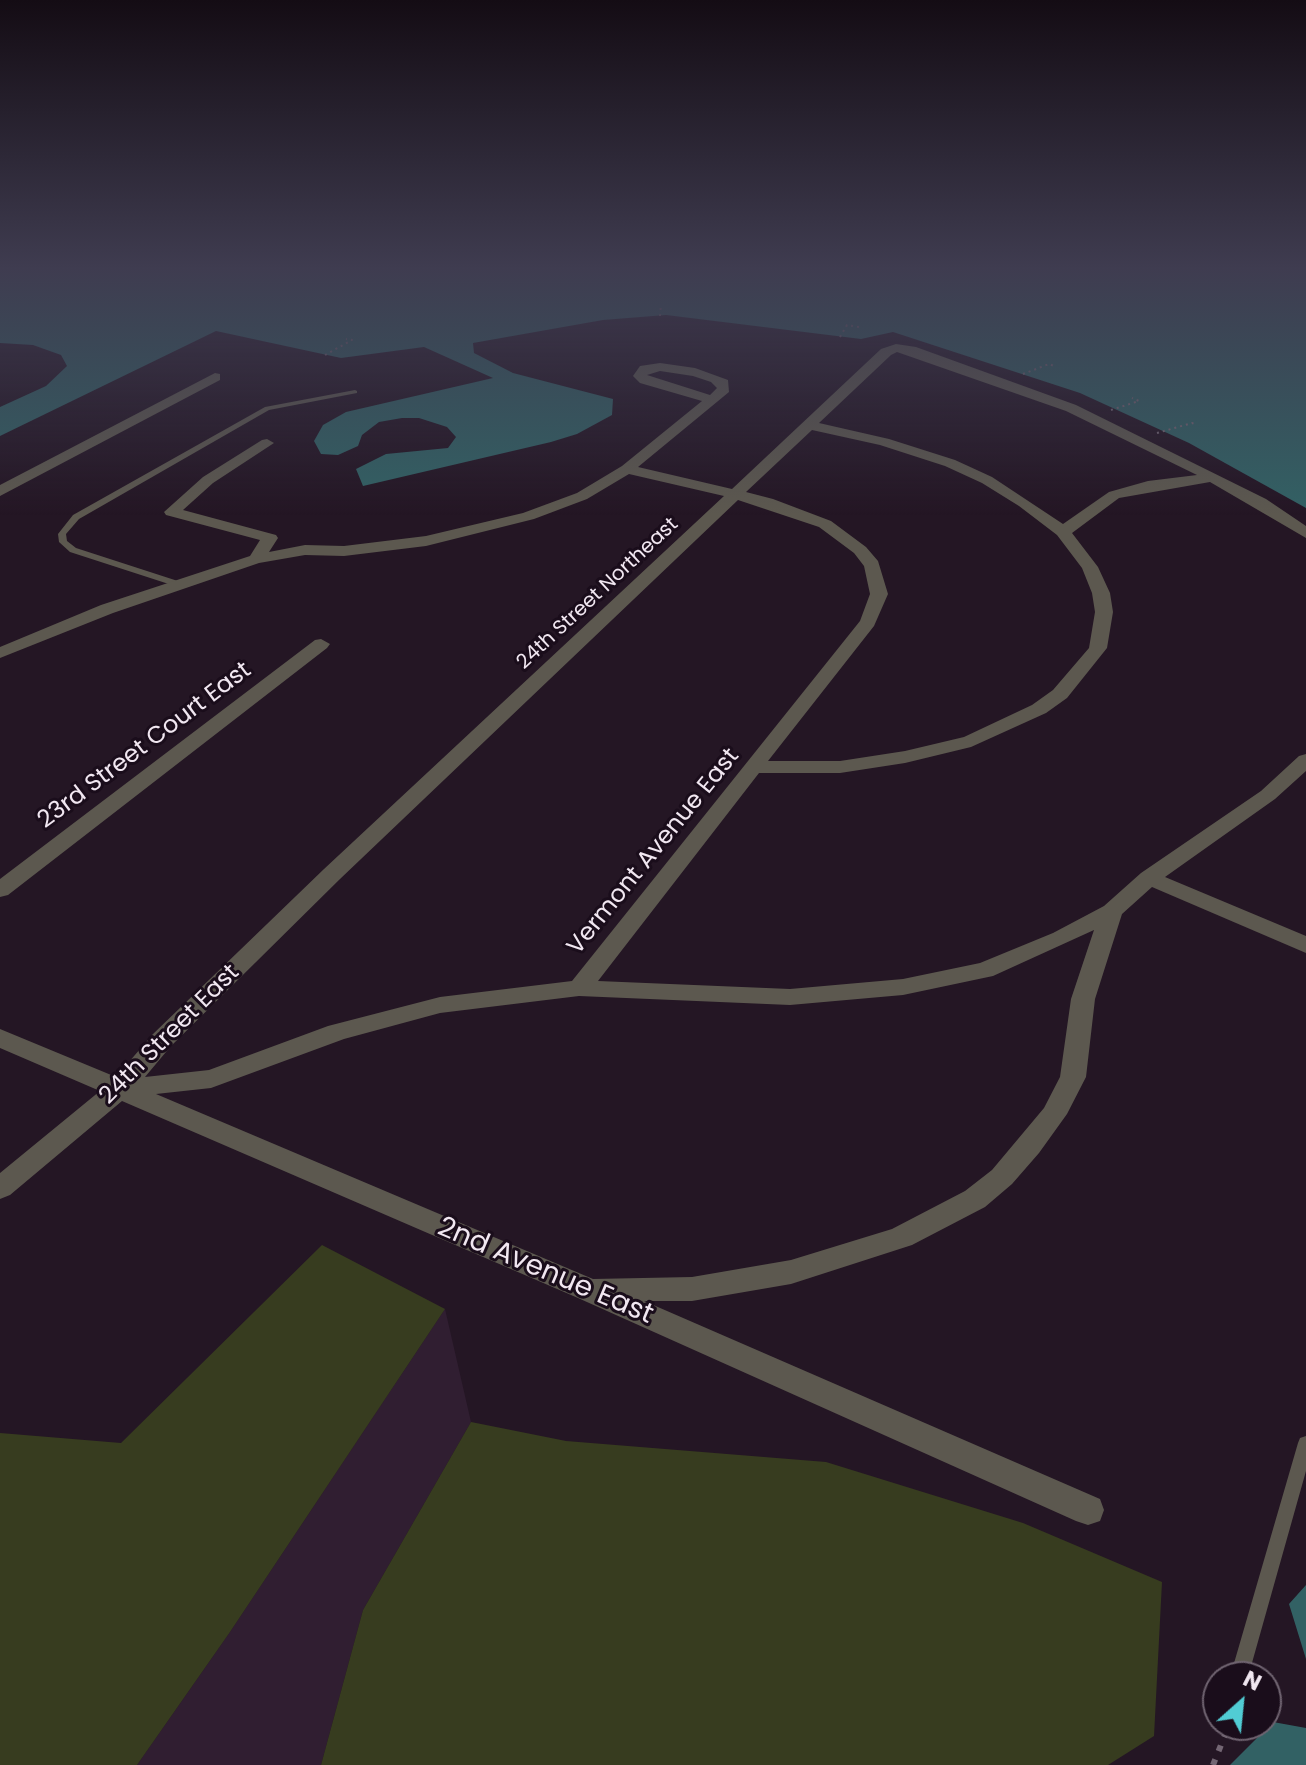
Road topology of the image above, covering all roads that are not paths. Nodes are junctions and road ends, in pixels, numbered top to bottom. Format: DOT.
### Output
graph roads {
  1 [pos="890,350"];
  2 [pos="912,350"];
  3 [pos="215,377"];
  4 [pos="355,392"];
  5 [pos="712,400"];
  6 [pos="809,425"];
  7 [pos="267,443"];
  8 [pos="627,469"];
  9 [pos="1211,477"];
  10 [pos="0,491"];
  11 [pos="736,494"];
  12 [pos="1063,532"];
  13 [pos="1306,533"];
  14 [pos="256,559"];
  15 [pos="181,585"];
  16 [pos="321,644"];
  17 [pos="0,653"];
  18 [pos="1306,760"];
  19 [pos="756,767"];
  20 [pos="332,874"];
  21 [pos="1149,878"];
  22 [pos="0,890"];
  23 [pos="1112,911"];
  24 [pos="1306,945"];
  25 [pos="579,988"];
  26 [pos="0,1038"];
  27 [pos="120,1089"];
  28 [pos="0,1188"];
  29 [pos="588,1290"];
  30 [pos="1306,1443"];
  31 [pos="1088,1510"];
  32 [pos="1244,1661"];
  1 -- 6 [label="street, 24th Street Northeast"];
  2 -- 9 [label="street, 24th Street Northeast"];
  3 -- 10 [label="street"];
  4 -- 15 [label="lane"];
  5 -- 5 [label="street"];
  5 -- 8 [label="street"];
  6 -- 11 [label="street, 24th Street Northeast"];
  6 -- 12 [label="street"];
  7 -- 14 [label="street"];
  8 -- 11 [label="street, Vermont Avenue East"];
  8 -- 14 [label="street"];
  9 -- 12 [label="street"];
  9 -- 13 [label="street"];
  11 -- 19 [label="street, Vermont Avenue East"];
  11 -- 20 [label="street, 24th Street Northeast"];
  12 -- 19 [label="street"];
  14 -- 15 [label="street"];
  15 -- 17 [label="street"];
  16 -- 22 [label="street, 23rd Street Court East"];
  18 -- 21 [label="street"];
  19 -- 25 [label="street, Vermont Avenue East"];
  20 -- 27 [label="street, 24th Street East"];
  21 -- 23 [label="street"];
  21 -- 24 [label="street"];
  23 -- 25 [label="street"];
  23 -- 29 [label="street"];
  25 -- 27 [label="street, Vermont Avenue East"];
  26 -- 27 [label="street, 2nd Avenue East"];
  27 -- 28 [label="street, 24th Street East"];
  27 -- 29 [label="street, 2nd Avenue East"];
  29 -- 31 [label="street, 2nd Avenue East"];
  30 -- 32 [label="lane"];
}
